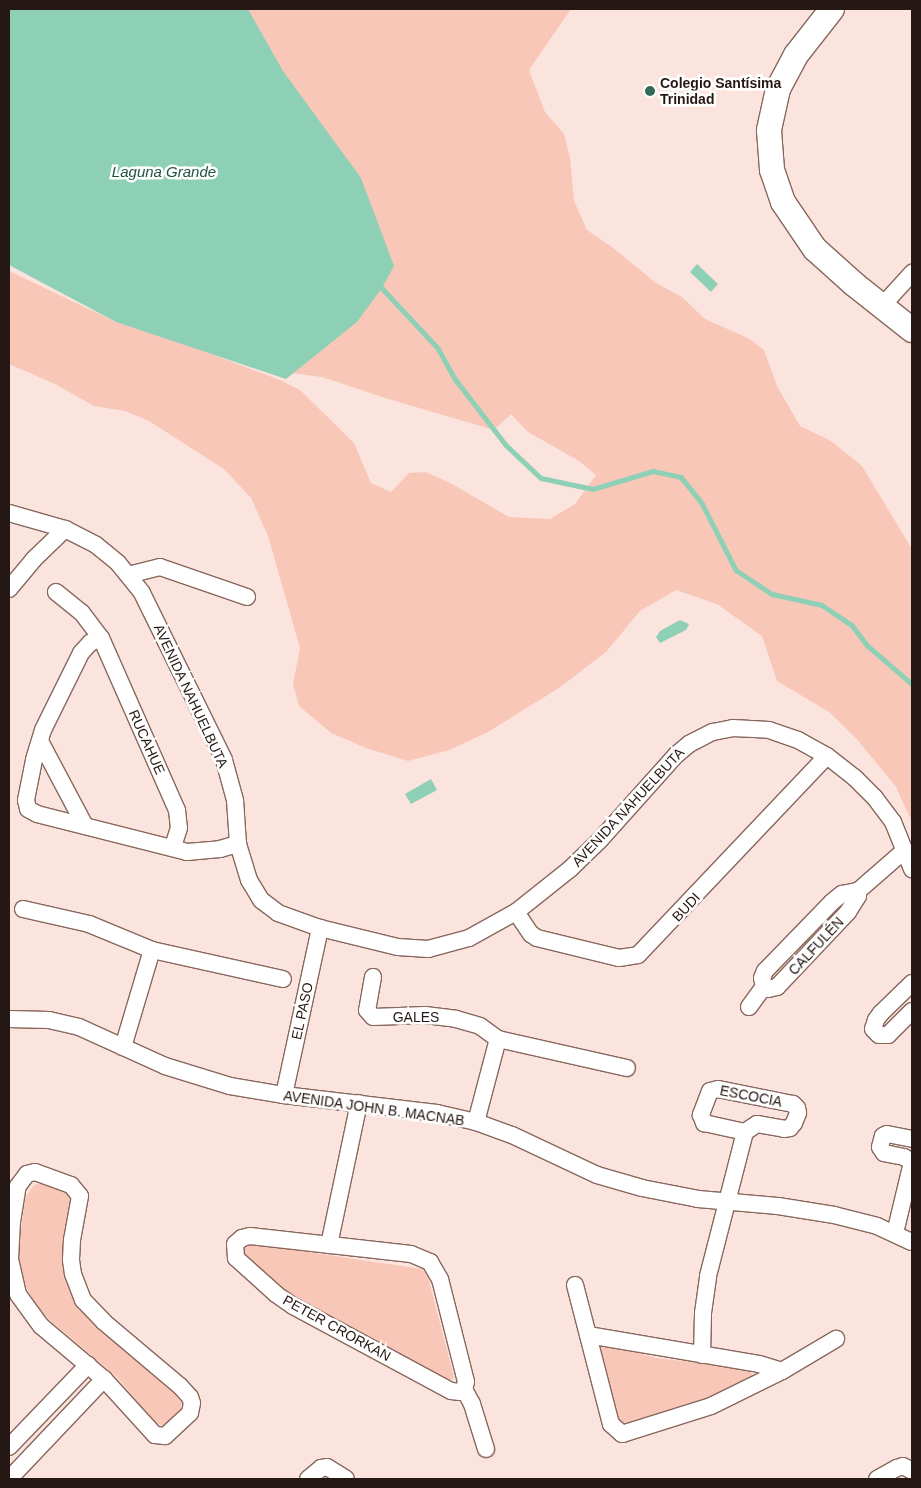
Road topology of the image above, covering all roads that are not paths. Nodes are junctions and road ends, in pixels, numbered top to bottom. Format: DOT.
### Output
graph roads {
  1 [pos="832,9"];
  2 [pos="912,273"];
  3 [pos="882,306"];
  4 [pos="912,330"];
  5 [pos="9,513"];
  6 [pos="65,530"];
  7 [pos="128,575"];
  8 [pos="9,589"];
  9 [pos="56,592"];
  10 [pos="247,597"];
  11 [pos="101,638"];
  12 [pos="40,741"];
  13 [pos="827,756"];
  14 [pos="85,826"];
  15 [pos="238,844"];
  16 [pos="173,847"];
  17 [pos="905,850"];
  18 [pos="912,869"];
  19 [pos="23,909"];
  20 [pos="516,912"];
  21 [pos="320,928"];
  22 [pos="152,950"];
  23 [pos="373,977"];
  24 [pos="283,979"];
  25 [pos="912,983"];
  26 [pos="749,1007"];
  27 [pos="910,1017"];
  28 [pos="9,1019"];
  29 [pos="498,1039"];
  30 [pos="124,1047"];
  31 [pos="627,1068"];
  32 [pos="284,1096"];
  33 [pos="359,1103"];
  34 [pos="476,1122"];
  35 [pos="745,1132"];
  36 [pos="912,1138"];
  37 [pos="727,1201"];
  38 [pos="895,1233"];
  39 [pos="912,1242"];
  40 [pos="328,1245"];
  41 [pos="575,1285"];
  42 [pos="588,1335"];
  43 [pos="836,1339"];
  44 [pos="702,1355"];
  45 [pos="88,1365"];
  46 [pos="782,1370"];
  47 [pos="104,1379"];
  48 [pos="464,1389"];
  49 [pos="9,1447"];
  50 [pos="486,1449"];
  51 [pos="912,1471"];
  52 [pos="12,1476"];
  53 [pos="308,1479"];
  54 [pos="346,1479"];
  55 [pos="877,1479"];
  1 -- 3 [label="street"];
  2 -- 3 [label="street"];
  3 -- 4 [label="street"];
  5 -- 6 [label="street, AVENIDA NAHUELBUTA"];
  6 -- 7 [label="street, AVENIDA NAHUELBUTA"];
  6 -- 8 [label="street"];
  7 -- 10 [label="street"];
  7 -- 15 [label="street, AVENIDA NAHUELBUTA"];
  9 -- 11 [label="street, RUCAHUE"];
  11 -- 12 [label="street"];
  11 -- 16 [label="street, RUCAHUE"];
  12 -- 14 [label="street"];
  12 -- 14 [label="street"];
  13 -- 17 [label="street, AVENIDA NAHUELBUTA"];
  13 -- 20 [label="street, AVENIDA NAHUELBUTA"];
  13 -- 20 [label="street, BUDI"];
  14 -- 16 [label="street"];
  15 -- 16 [label="street"];
  15 -- 21 [label="street, AVENIDA NAHUELBUTA"];
  17 -- 18 [label="street, AVENIDA NAHUELBUTA"];
  17 -- 26 [label="street, CALFULÉN"];
  19 -- 22 [label="street"];
  20 -- 21 [label="street, AVENIDA NAHUELBUTA"];
  21 -- 32 [label="street, EL PASO"];
  22 -- 24 [label="street"];
  22 -- 30 [label="street"];
  23 -- 29 [label="street, GALES"];
  25 -- 27 [label="street"];
  28 -- 30 [label="street, AVENIDA JOHN B. MACNAB"];
  29 -- 31 [label="street, GALES"];
  29 -- 34 [label="street"];
  30 -- 32 [label="street, AVENIDA JOHN B. MACNAB"];
  32 -- 33 [label="street, AVENIDA JOHN B. MACNAB"];
  33 -- 34 [label="street, AVENIDA JOHN B. MACNAB"];
  33 -- 40 [label="street"];
  34 -- 37 [label="street, AVENIDA JOHN B. MACNAB"];
  35 -- 35 [label="street, ESCOCIA"];
  35 -- 37 [label="street"];
  36 -- 38 [label="street"];
  37 -- 38 [label="street, AVENIDA JOHN B. MACNAB"];
  37 -- 44 [label="street"];
  38 -- 39 [label="street, AVENIDA JOHN B. MACNAB"];
  40 -- 48 [label="street, PETER CRORKAN"];
  40 -- 48 [label="street, PETER CRORKAN"];
  41 -- 42 [label="street"];
  42 -- 44 [label="street"];
  42 -- 46 [label="street"];
  43 -- 46 [label="street"];
  44 -- 46 [label="street"];
  45 -- 47 [label="street"];
  45 -- 47 [label="street"];
  45 -- 49 [label="street"];
  47 -- 52 [label="street"];
  48 -- 50 [label="street, PETER CRORKAN"];
  51 -- 55 [label="street"];
  53 -- 54 [label="street"];
}
